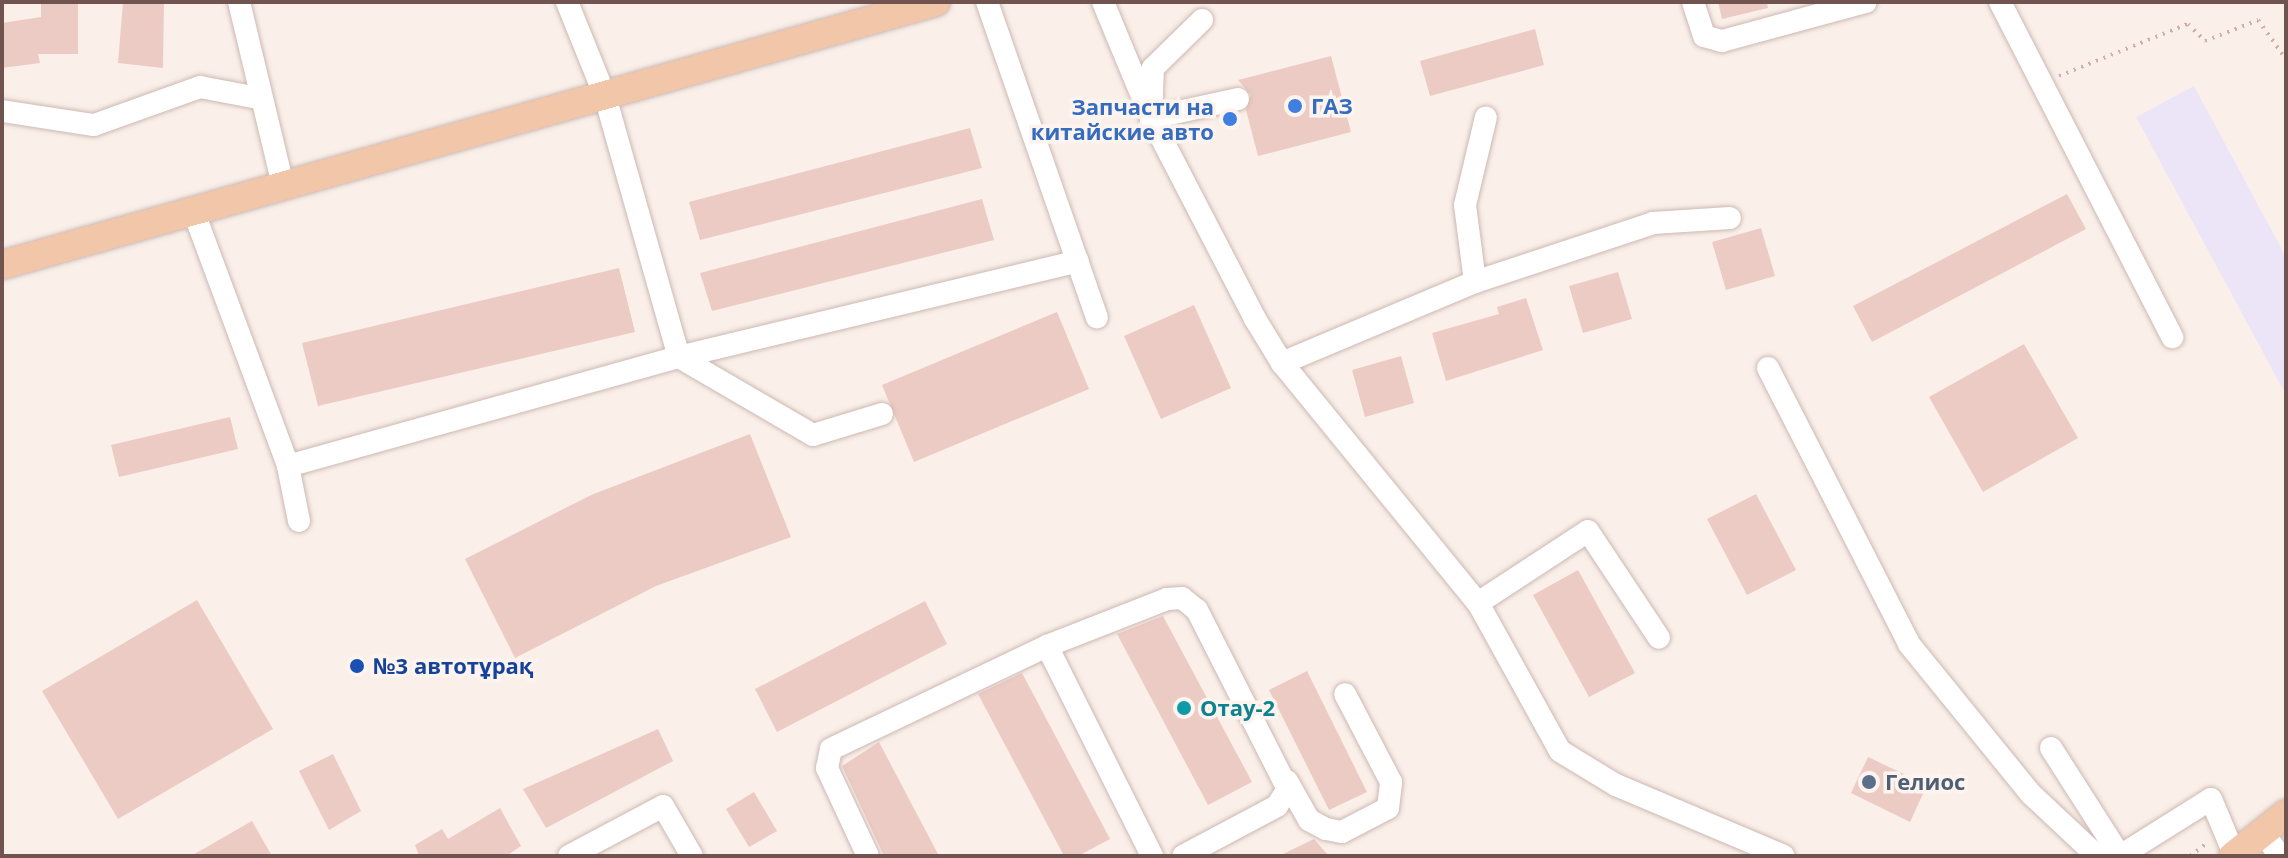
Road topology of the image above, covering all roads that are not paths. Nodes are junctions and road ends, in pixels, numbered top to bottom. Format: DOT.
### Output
graph roads {
  1 [pos="239,2"];
  2 [pos="567,2"];
  3 [pos="987,2"];
  4 [pos="1103,2"];
  5 [pos="1693,2"];
  6 [pos="1866,2"];
  7 [pos="2000,2"];
  8 [pos="924,4"];
  9 [pos="1202,20"];
  10 [pos="605,96"];
  11 [pos="258,98"];
  12 [pos="1238,99"];
  13 [pos="2,111"];
  14 [pos="1486,117"];
  15 [pos="1151,118"];
  16 [pos="283,185"];
  17 [pos="193,210"];
  18 [pos="1730,218"];
  19 [pos="1078,261"];
  20 [pos="2,265"];
  21 [pos="1475,282"];
  22 [pos="1097,317"];
  23 [pos="2172,337"];
  24 [pos="679,357"];
  25 [pos="1282,363"];
  26 [pos="1768,368"];
  27 [pos="882,414"];
  28 [pos="288,466"];
  29 [pos="299,521"];
  30 [pos="1478,603"];
  31 [pos="1659,638"];
  32 [pos="1047,646"];
  33 [pos="1345,694"];
  34 [pos="2051,748"];
  35 [pos="1287,781"];
  36 [pos="2286,814"];
  37 [pos="2263,831"];
  38 [pos="2235,855"];
  39 [pos="569,856"];
  40 [pos="692,856"];
  41 [pos="868,856"];
  42 [pos="1152,856"];
  43 [pos="1183,856"];
  44 [pos="1784,856"];
  45 [pos="2097,856"];
  46 [pos="2279,856"];
  1 -- 11 [label="street"];
  2 -- 10 [label="street"];
  3 -- 19 [label="street"];
  4 -- 15 [label="street"];
  5 -- 6 [label="street"];
  7 -- 23 [label="street"];
  8 -- 10 [label="main road"];
  9 -- 15 [label="street"];
  10 -- 16 [label="main road"];
  10 -- 24 [label="street"];
  11 -- 13 [label="street"];
  11 -- 16 [label="street"];
  12 -- 15 [label="street"];
  14 -- 21 [label="street"];
  15 -- 25 [label="street"];
  16 -- 17 [label="main road"];
  17 -- 20 [label="main road"];
  17 -- 28 [label="street"];
  18 -- 21 [label="street"];
  19 -- 22 [label="street"];
  19 -- 24 [label="street"];
  21 -- 25 [label="street"];
  24 -- 27 [label="street"];
  24 -- 28 [label="street"];
  25 -- 30 [label="street"];
  26 -- 45 [label="street"];
  28 -- 29 [label="street"];
  30 -- 31 [label="street"];
  30 -- 44 [label="street"];
  32 -- 35 [label="street"];
  32 -- 41 [label="street"];
  32 -- 42 [label="street"];
  33 -- 35 [label="street"];
  34 -- 38 [label="street"];
  35 -- 43 [label="street"];
  36 -- 37 [label="main road"];
  37 -- 38 [label="main road"];
  37 -- 46 [label="street"];
  39 -- 40 [label="street"];
}
